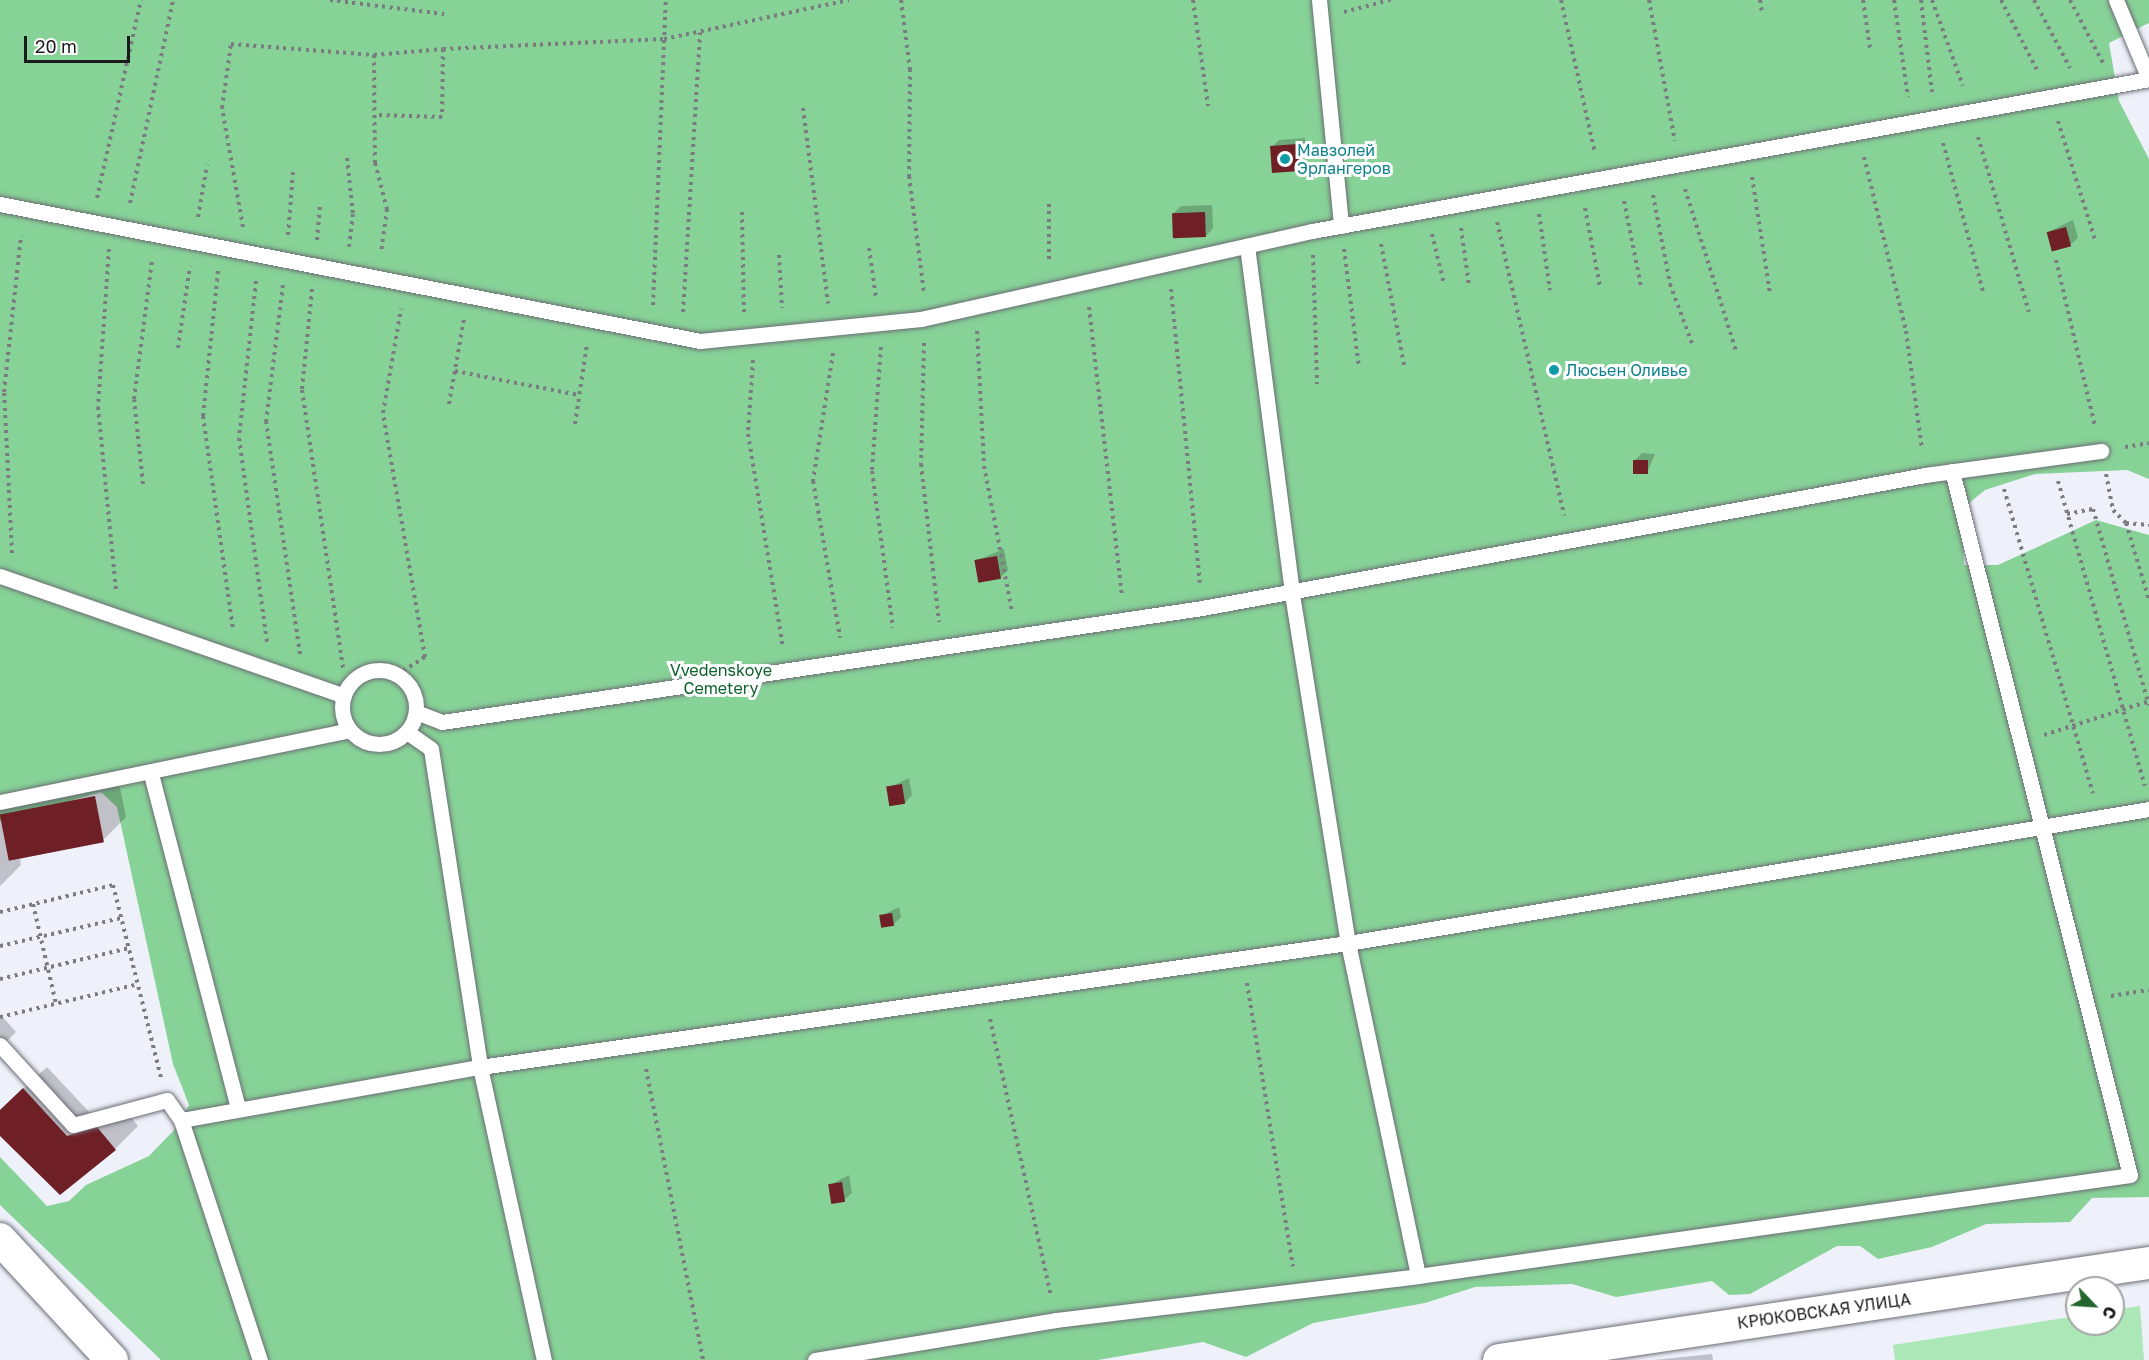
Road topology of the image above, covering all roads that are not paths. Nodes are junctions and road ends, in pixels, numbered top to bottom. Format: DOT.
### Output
graph roads {
  1 [pos="1319,0"];
  2 [pos="2116,0"];
  3 [pos="2149,79"];
  4 [pos="0,204"];
  5 [pos="1341,226"];
  6 [pos="1248,246"];
  7 [pos="2101,451"];
  8 [pos="1952,471"];
  9 [pos="7,578"];
  10 [pos="1292,594"];
  11 [pos="345,693"];
  12 [pos="416,712"];
  13 [pos="350,730"];
  14 [pos="407,732"];
  15 [pos="151,774"];
  16 [pos="0,802"];
  17 [pos="2149,810"];
  18 [pos="2040,832"];
  19 [pos="1348,943"];
  20 [pos="0,1045"];
  21 [pos="480,1066"];
  22 [pos="237,1108"];
  23 [pos="181,1120"];
  24 [pos="0,1239"];
  25 [pos="2149,1263"];
  26 [pos="1418,1276"];
  27 [pos="112,1360"];
  28 [pos="260,1360"];
  29 [pos="544,1360"];
  30 [pos="815,1360"];
  31 [pos="1498,1360"];
  1 -- 5 [label="lane"];
  2 -- 3 [label="lane"];
  3 -- 5 [label="lane"];
  4 -- 6 [label="lane"];
  5 -- 6 [label="lane"];
  6 -- 10 [label="lane"];
  7 -- 8 [label="lane"];
  8 -- 10 [label="lane"];
  8 -- 18 [label="lane"];
  9 -- 11 [label="lane"];
  10 -- 12 [label="lane"];
  10 -- 19 [label="lane"];
  11 -- 12 [label="lane"];
  11 -- 13 [label="lane"];
  12 -- 14 [label="lane"];
  13 -- 14 [label="lane"];
  13 -- 15 [label="lane"];
  14 -- 21 [label="lane"];
  15 -- 16 [label="lane"];
  15 -- 22 [label="lane"];
  17 -- 18 [label="lane"];
  18 -- 19 [label="lane"];
  18 -- 26 [label="lane"];
  19 -- 21 [label="lane"];
  19 -- 26 [label="lane"];
  20 -- 23 [label="lane"];
  21 -- 22 [label="lane"];
  21 -- 29 [label="lane"];
  22 -- 23 [label="lane"];
  23 -- 28 [label="lane"];
  24 -- 27 [label="street"];
  25 -- 31 [label="street, КРЮКОВСКАЯ УЛИЦА"];
  26 -- 30 [label="lane"];
}
